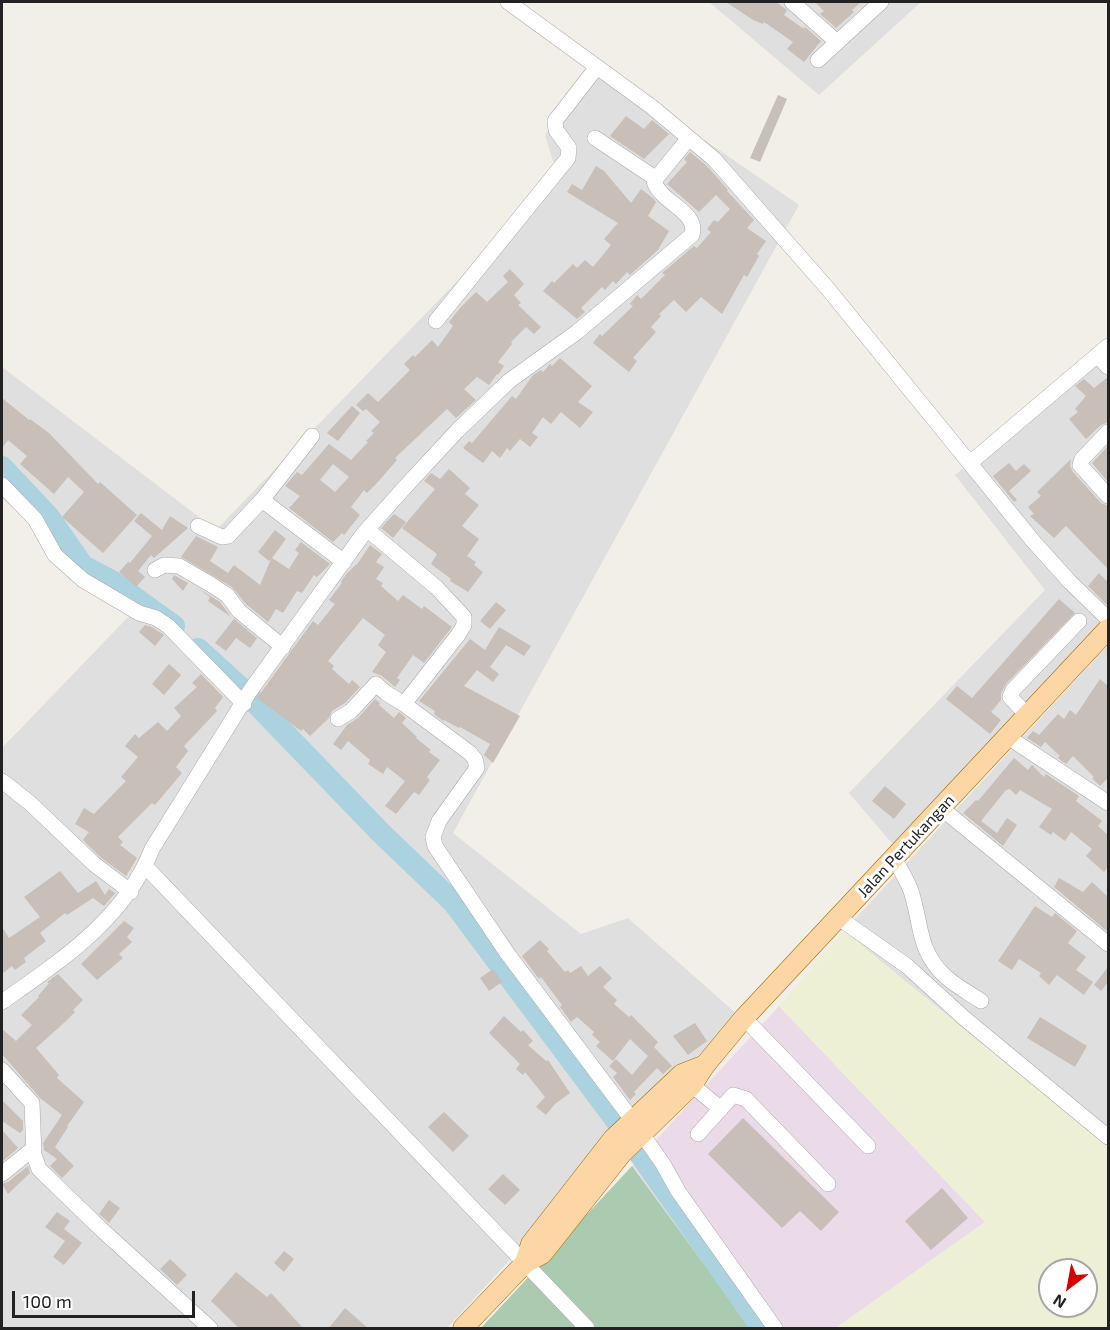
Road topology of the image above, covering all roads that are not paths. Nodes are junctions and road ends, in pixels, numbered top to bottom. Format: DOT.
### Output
graph roads {
  1 [pos="508,2"];
  2 [pos="792,2"];
  3 [pos="881,2"];
  4 [pos="837,42"];
  5 [pos="818,60"];
  6 [pos="597,67"];
  7 [pos="595,138"];
  8 [pos="689,138"];
  9 [pos="655,178"];
  10 [pos="436,321"];
  11 [pos="1103,350"];
  12 [pos="1108,367"];
  13 [pos="1108,432"];
  14 [pos="312,436"];
  15 [pos="970,463"];
  16 [pos="2,484"];
  17 [pos="1108,496"];
  18 [pos="262,500"];
  19 [pos="198,526"];
  20 [pos="368,530"];
  21 [pos="344,562"];
  22 [pos="155,570"];
  23 [pos="1108,619"];
  24 [pos="1079,621"];
  25 [pos="1108,629"];
  26 [pos="283,647"];
  27 [pos="247,697"];
  28 [pos="404,704"];
  29 [pos="1028,716"];
  30 [pos="338,719"];
  31 [pos="1008,737"];
  32 [pos="2,781"];
  33 [pos="1108,802"];
  34 [pos="941,808"];
  35 [pos="894,858"];
  36 [pos="146,866"];
  37 [pos="131,892"];
  38 [pos="839,918"];
  39 [pos="1108,944"];
  40 [pos="981,1001"];
  41 [pos="2,1002"];
  42 [pos="744,1018"];
  43 [pos="705,1065"];
  44 [pos="2,1070"];
  45 [pos="692,1086"];
  46 [pos="721,1109"];
  47 [pos="698,1134"];
  48 [pos="629,1136"];
  49 [pos="1108,1137"];
  50 [pos="868,1146"];
  51 [pos="34,1148"];
  52 [pos="2,1174"];
  53 [pos="828,1184"];
  54 [pos="525,1263"];
  55 [pos="210,1329"];
  56 [pos="463,1329"];
  57 [pos="587,1329"];
  58 [pos="775,1329"];
  1 -- 6 [label="street"];
  2 -- 4 [label="street"];
  3 -- 4 [label="street"];
  4 -- 5 [label="street"];
  6 -- 8 [label="street"];
  6 -- 10 [label="street"];
  7 -- 9 [label="street"];
  8 -- 9 [label="street"];
  8 -- 15 [label="street"];
  9 -- 20 [label="street"];
  11 -- 12 [label="street"];
  11 -- 15 [label="street"];
  13 -- 17 [label="street"];
  14 -- 18 [label="street"];
  15 -- 23 [label="street"];
  16 -- 27 [label="street"];
  18 -- 19 [label="street"];
  18 -- 21 [label="street"];
  20 -- 21 [label="street"];
  20 -- 28 [label="street"];
  21 -- 26 [label="street"];
  22 -- 26 [label="street"];
  24 -- 29 [label="street"];
  25 -- 29 [label="main road, Jalan Pertukangan"];
  26 -- 27 [label="street"];
  27 -- 36 [label="street"];
  28 -- 30 [label="street"];
  28 -- 48 [label="street"];
  29 -- 31 [label="main road, Jalan Pertukangan"];
  31 -- 33 [label="street"];
  31 -- 34 [label="main road, Jalan Pertukangan"];
  32 -- 37 [label="street"];
  34 -- 35 [label="main road, Jalan Pertukangan"];
  34 -- 39 [label="street"];
  35 -- 38 [label="main road, Jalan Pertukangan"];
  35 -- 40 [label="street"];
  36 -- 37 [label="street"];
  36 -- 54 [label="street"];
  37 -- 41 [label="street"];
  38 -- 42 [label="main road, Jalan Pertukangan"];
  38 -- 49 [label="street"];
  42 -- 43 [label="main road, Jalan Pertukangan"];
  42 -- 50 [label="street"];
  43 -- 45 [label="main road, Jalan Pertukangan"];
  43 -- 48 [label="main road, Jalan Pertukangan"];
  44 -- 51 [label="street"];
  45 -- 46 [label="street"];
  45 -- 48 [label="main road, Jalan Pertukangan"];
  46 -- 47 [label="street"];
  46 -- 53 [label="street"];
  48 -- 54 [label="main road"];
  48 -- 58 [label="street"];
  51 -- 52 [label="street"];
  51 -- 55 [label="street"];
  54 -- 56 [label="main road"];
  54 -- 57 [label="street"];
}
